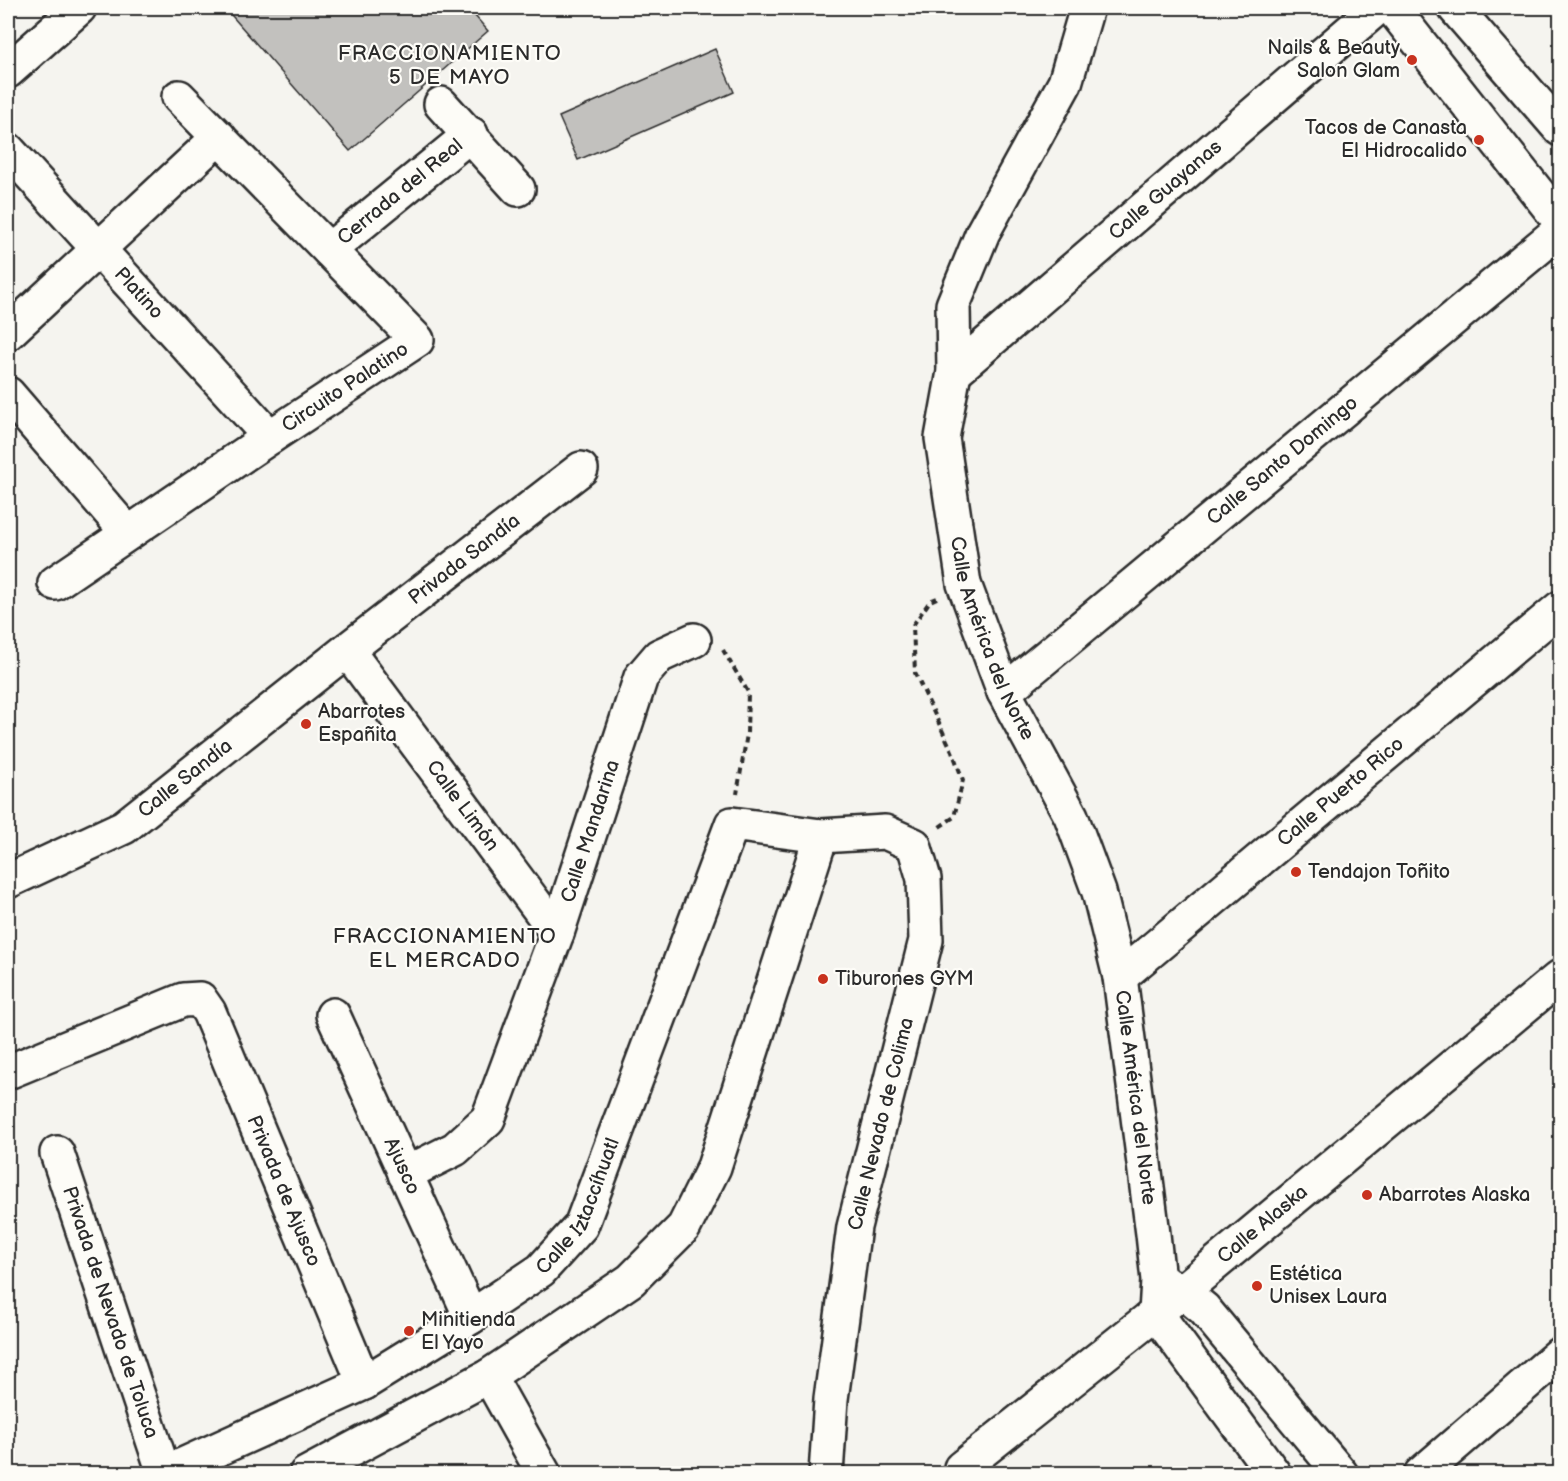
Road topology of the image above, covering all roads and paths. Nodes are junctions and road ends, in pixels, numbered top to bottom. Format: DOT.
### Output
graph roads {
  1 [pos="79,8"];
  2 [pos="1087,8"];
  3 [pos="1377,8"];
  4 [pos="1392,8"];
  5 [pos="1455,8"];
  6 [pos="8,71"];
  7 [pos="179,97"];
  8 [pos="441,104"];
  9 [pos="1560,129"];
  10 [pos="471,134"];
  11 [pos="219,137"];
  12 [pos="8,150"];
  13 [pos="518,189"];
  14 [pos="1560,221"];
  15 [pos="1560,230"];
  16 [pos="329,249"];
  17 [pos="99,250"];
  18 [pos="8,333"];
  19 [pos="954,372"];
  20 [pos="8,394"];
  21 [pos="270,437"];
  22 [pos="581,469"];
  23 [pos="128,533"];
  24 [pos="55,583"];
  25 [pos="964,584"];
  26 [pos="1560,608"];
  27 [pos="694,640"];
  28 [pos="347,650"];
  29 [pos="1004,692"];
  30 [pos="732,824"];
  31 [pos="821,836"];
  32 [pos="914,845"];
  33 [pos="8,881"];
  34 [pos="557,933"];
  35 [pos="1120,977"];
  36 [pos="1560,977"];
  37 [pos="333,1015"];
  38 [pos="8,1072"];
  39 [pos="57,1153"];
  40 [pos="405,1174"];
  41 [pos="1170,1286"];
  42 [pos="1156,1313"];
  43 [pos="471,1317"];
  44 [pos="1560,1354"];
  45 [pos="489,1376"];
  46 [pos="364,1383"];
  47 [pos="962,1471"];
  48 [pos="163,1473"];
  49 [pos="306,1473"];
  50 [pos="544,1473"];
  51 [pos="826,1473"];
  52 [pos="1274,1473"];
  53 [pos="1341,1473"];
  54 [pos="1421,1473"];
  1 -- 6 [label="street"];
  2 -- 19 [label="street, Calle América del Norte"];
  3 -- 19 [label="street, Calle Guayanas"];
  4 -- 14 [label="street"];
  5 -- 9 [label="street"];
  7 -- 11 [label="street, Circuito Palatino"];
  8 -- 10 [label="street, Cerrada del Real"];
  10 -- 13 [label="street, Cerrada del Real"];
  10 -- 16 [label="street, Cerrada del Real"];
  11 -- 16 [label="street, Circuito Palatino"];
  11 -- 17 [label="street"];
  12 -- 17 [label="street, Platino"];
  15 -- 29 [label="street, Calle Santo Domingo"];
  16 -- 21 [label="street, Circuito Palatino"];
  17 -- 18 [label="street"];
  17 -- 21 [label="street, Platino"];
  19 -- 25 [label="street, Calle América del Norte"];
  20 -- 23 [label="street"];
  21 -- 23 [label="street, Circuito Palatino"];
  22 -- 28 [label="street, Privada Sandía"];
  23 -- 24 [label="street, Circuito Palatino"];
  25 -- 29 [label="street, Calle América del Norte"];
  25 -- 32 [label="path"];
  26 -- 35 [label="street, Calle Puerto Rico"];
  27 -- 30 [label="path"];
  27 -- 34 [label="street, Calle Mandarina"];
  28 -- 33 [label="street, Calle Sandía"];
  28 -- 34 [label="street, Calle Limón"];
  29 -- 35 [label="street, Calle América del Norte"];
  30 -- 31 [label="street"];
  30 -- 43 [label="street, Calle Iztaccíhuatl"];
  31 -- 32 [label="street"];
  31 -- 45 [label="street"];
  32 -- 51 [label="street, Calle Nevado de Colima"];
  34 -- 40 [label="street, Calle Mandarina"];
  35 -- 41 [label="street, Calle América del Norte"];
  36 -- 41 [label="street, Calle Alaska"];
  37 -- 40 [label="street, Ajusco"];
  38 -- 46 [label="street, Privada de Ajusco"];
  39 -- 48 [label="street, Privada de Nevado de Toluca"];
  40 -- 43 [label="street, Ajusco"];
  41 -- 42 [label="street, Calle Alaska"];
  41 -- 53 [label="street"];
  42 -- 47 [label="street, Calle Alaska"];
  42 -- 52 [label="street"];
  43 -- 46 [label="street, Calle Iztaccíhuatl"];
  44 -- 54 [label="street"];
  45 -- 49 [label="street"];
  45 -- 50 [label="street"];
  46 -- 48 [label="street, Calle Iztaccíhuatl"];
}
